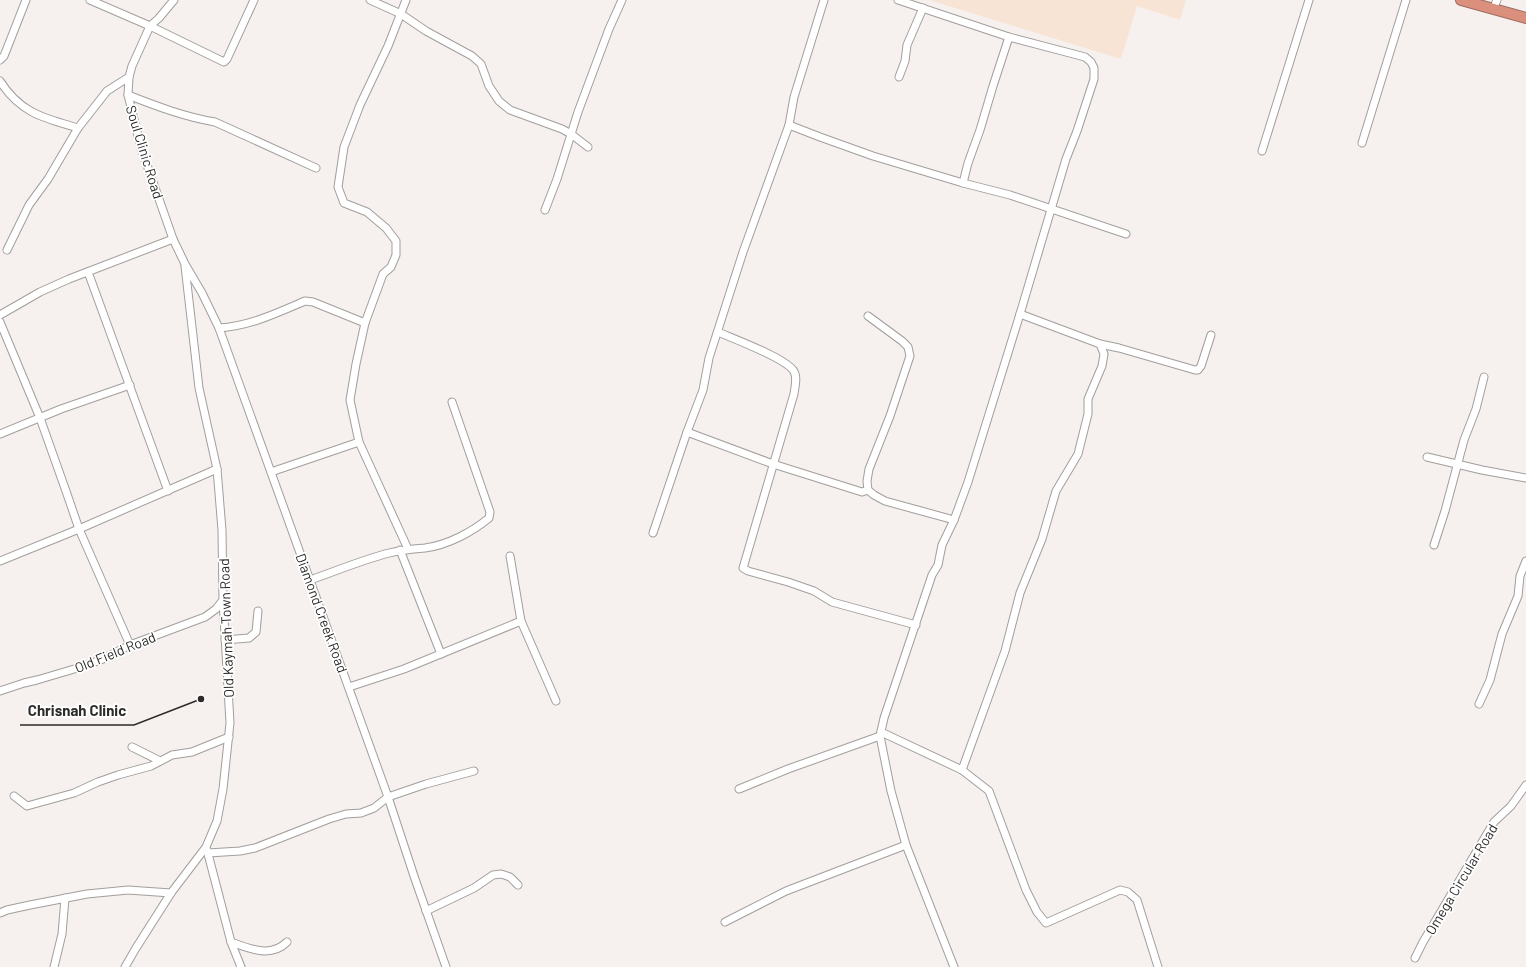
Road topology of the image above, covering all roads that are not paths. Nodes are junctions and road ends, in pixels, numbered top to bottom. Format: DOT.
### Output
graph roads {
  1 [pos="26,0"];
  2 [pos="90,0"];
  3 [pos="174,0"];
  4 [pos="254,0"];
  5 [pos="370,0"];
  6 [pos="406,0"];
  7 [pos="622,0"];
  8 [pos="824,0"];
  9 [pos="898,0"];
  10 [pos="1309,0"];
  11 [pos="1406,0"];
  12 [pos="1461,0"];
  13 [pos="1495,4"];
  14 [pos="923,8"];
  15 [pos="400,14"];
  16 [pos="1526,18"];
  17 [pos="150,26"];
  18 [pos="1009,37"];
  19 [pos="0,60"];
  20 [pos="129,77"];
  21 [pos="899,77"];
  22 [pos="0,81"];
  23 [pos="128,95"];
  24 [pos="789,124"];
  25 [pos="78,128"];
  26 [pos="571,134"];
  27 [pos="1362,143"];
  28 [pos="588,147"];
  29 [pos="1262,151"];
  30 [pos="316,168"];
  31 [pos="963,183"];
  32 [pos="1051,209"];
  33 [pos="545,210"];
  34 [pos="1126,234"];
  35 [pos="173,239"];
  36 [pos="7,250"];
  37 [pos="185,264"];
  38 [pos="88,272"];
  39 [pos="1020,314"];
  40 [pos="0,315"];
  41 [pos="868,316"];
  42 [pos="0,322"];
  43 [pos="365,323"];
  44 [pos="219,328"];
  45 [pos="718,332"];
  46 [pos="1211,335"];
  47 [pos="1100,344"];
  48 [pos="1484,377"];
  49 [pos="130,386"];
  50 [pos="452,402"];
  51 [pos="40,418"];
  52 [pos="687,432"];
  53 [pos="0,434"];
  54 [pos="359,442"];
  55 [pos="1427,457"];
  56 [pos="773,464"];
  57 [pos="1458,464"];
  58 [pos="217,469"];
  59 [pos="271,472"];
  60 [pos="1526,478"];
  61 [pos="168,490"];
  62 [pos="868,490"];
  63 [pos="954,520"];
  64 [pos="79,529"];
  65 [pos="653,533"];
  66 [pos="1434,545"];
  67 [pos="408,549"];
  68 [pos="400,550"];
  69 [pos="510,556"];
  70 [pos="0,561"];
  71 [pos="1526,561"];
  72 [pos="310,580"];
  73 [pos="223,600"];
  74 [pos="258,611"];
  75 [pos="521,621"];
  76 [pos="916,625"];
  77 [pos="225,640"];
  78 [pos="130,645"];
  79 [pos="442,654"];
  80 [pos="349,687"];
  81 [pos="0,691"];
  82 [pos="556,701"];
  83 [pos="1479,704"];
  84 [pos="880,734"];
  85 [pos="228,737"];
  86 [pos="132,747"];
  87 [pos="160,761"];
  88 [pos="962,770"];
  89 [pos="474,771"];
  90 [pos="1526,785"];
  91 [pos="739,789"];
  92 [pos="14,796"];
  93 [pos="388,797"];
  94 [pos="906,845"];
  95 [pos="207,850"];
  96 [pos="518,885"];
  97 [pos="171,894"];
  98 [pos="65,898"];
  99 [pos="426,911"];
  100 [pos="0,914"];
  101 [pos="725,922"];
  102 [pos="232,942"];
  103 [pos="287,942"];
  104 [pos="1415,958"];
  105 [pos="54,967"];
  106 [pos="125,967"];
  107 [pos="241,967"];
  108 [pos="446,967"];
  109 [pos="954,967"];
  110 [pos="1158,967"];
  1 -- 19 [label="street"];
  2 -- 17 [label="street"];
  3 -- 17 [label="street, Soul Clinic Road"];
  4 -- 17 [label="street"];
  5 -- 15 [label="street"];
  6 -- 15 [label="street"];
  7 -- 26 [label="street"];
  8 -- 24 [label="street"];
  9 -- 14 [label="street"];
  10 -- 29 [label="street"];
  11 -- 27 [label="street"];
  12 -- 13 [label="highway"];
  13 -- 16 [label="highway"];
  14 -- 18 [label="street"];
  14 -- 21 [label="street"];
  15 -- 26 [label="street"];
  15 -- 43 [label="street"];
  17 -- 20 [label="street, Soul Clinic Road"];
  18 -- 31 [label="street"];
  18 -- 32 [label="street"];
  20 -- 23 [label="street, Soul Clinic Road"];
  20 -- 25 [label="street"];
  22 -- 25 [label="street"];
  23 -- 30 [label="street"];
  23 -- 35 [label="street, Soul Clinic Road"];
  24 -- 31 [label="street"];
  24 -- 45 [label="street"];
  25 -- 36 [label="street"];
  26 -- 28 [label="street"];
  26 -- 33 [label="street"];
  31 -- 32 [label="street"];
  32 -- 34 [label="street"];
  32 -- 39 [label="street"];
  35 -- 37 [label="street, Soul Clinic Road"];
  35 -- 38 [label="street"];
  37 -- 44 [label="street, Diamond Creek Road"];
  37 -- 58 [label="street, Old Kaymah Town Road"];
  38 -- 40 [label="street"];
  38 -- 49 [label="street"];
  39 -- 47 [label="street"];
  39 -- 63 [label="street"];
  41 -- 62 [label="street"];
  42 -- 51 [label="street"];
  43 -- 44 [label="street"];
  43 -- 54 [label="street"];
  44 -- 59 [label="street, Diamond Creek Road"];
  45 -- 52 [label="street"];
  45 -- 56 [label="street"];
  46 -- 47 [label="street"];
  47 -- 88 [label="street"];
  48 -- 57 [label="street"];
  49 -- 51 [label="street"];
  49 -- 61 [label="street"];
  50 -- 67 [label="street"];
  51 -- 53 [label="street"];
  51 -- 64 [label="street"];
  52 -- 56 [label="street"];
  52 -- 65 [label="street"];
  54 -- 59 [label="street"];
  54 -- 67 [label="street"];
  55 -- 57 [label="street"];
  56 -- 62 [label="street"];
  56 -- 76 [label="street"];
  57 -- 60 [label="street"];
  57 -- 66 [label="street"];
  58 -- 61 [label="street"];
  58 -- 73 [label="street, Old Kaymah Town Road"];
  59 -- 72 [label="street, Diamond Creek Road"];
  61 -- 64 [label="street"];
  62 -- 63 [label="street"];
  63 -- 76 [label="street"];
  64 -- 70 [label="street"];
  64 -- 78 [label="street"];
  67 -- 68 [label="street"];
  68 -- 72 [label="street"];
  68 -- 79 [label="street"];
  69 -- 75 [label="street"];
  71 -- 83 [label="street"];
  72 -- 80 [label="street, Diamond Creek Road"];
  73 -- 77 [label="street, Old Kaymah Town Road"];
  73 -- 78 [label="street, Old Field Road"];
  74 -- 77 [label="street"];
  75 -- 79 [label="street"];
  75 -- 82 [label="street"];
  76 -- 84 [label="street"];
  77 -- 85 [label="street, Old Kaymah Town Road"];
  78 -- 81 [label="street, Old Field Road"];
  79 -- 80 [label="street"];
  80 -- 93 [label="street, Diamond Creek Road"];
  84 -- 88 [label="street"];
  84 -- 91 [label="street"];
  84 -- 94 [label="street"];
  85 -- 87 [label="street"];
  85 -- 95 [label="street, Old Kaymah Town Road"];
  86 -- 87 [label="street"];
  87 -- 92 [label="street"];
  88 -- 110 [label="street"];
  89 -- 93 [label="street"];
  90 -- 104 [label="street, Omega Circular Road"];
  93 -- 95 [label="street"];
  93 -- 99 [label="street, Diamond Creek Road"];
  94 -- 101 [label="street"];
  94 -- 109 [label="street"];
  95 -- 97 [label="street, Old Kaymah Town Road"];
  95 -- 102 [label="street"];
  96 -- 99 [label="street"];
  97 -- 98 [label="street"];
  97 -- 106 [label="street, Old Kaymah Town Road"];
  98 -- 100 [label="street"];
  98 -- 105 [label="street"];
  99 -- 108 [label="street, Diamond Creek Road"];
  102 -- 103 [label="street"];
  102 -- 107 [label="street"];
}
